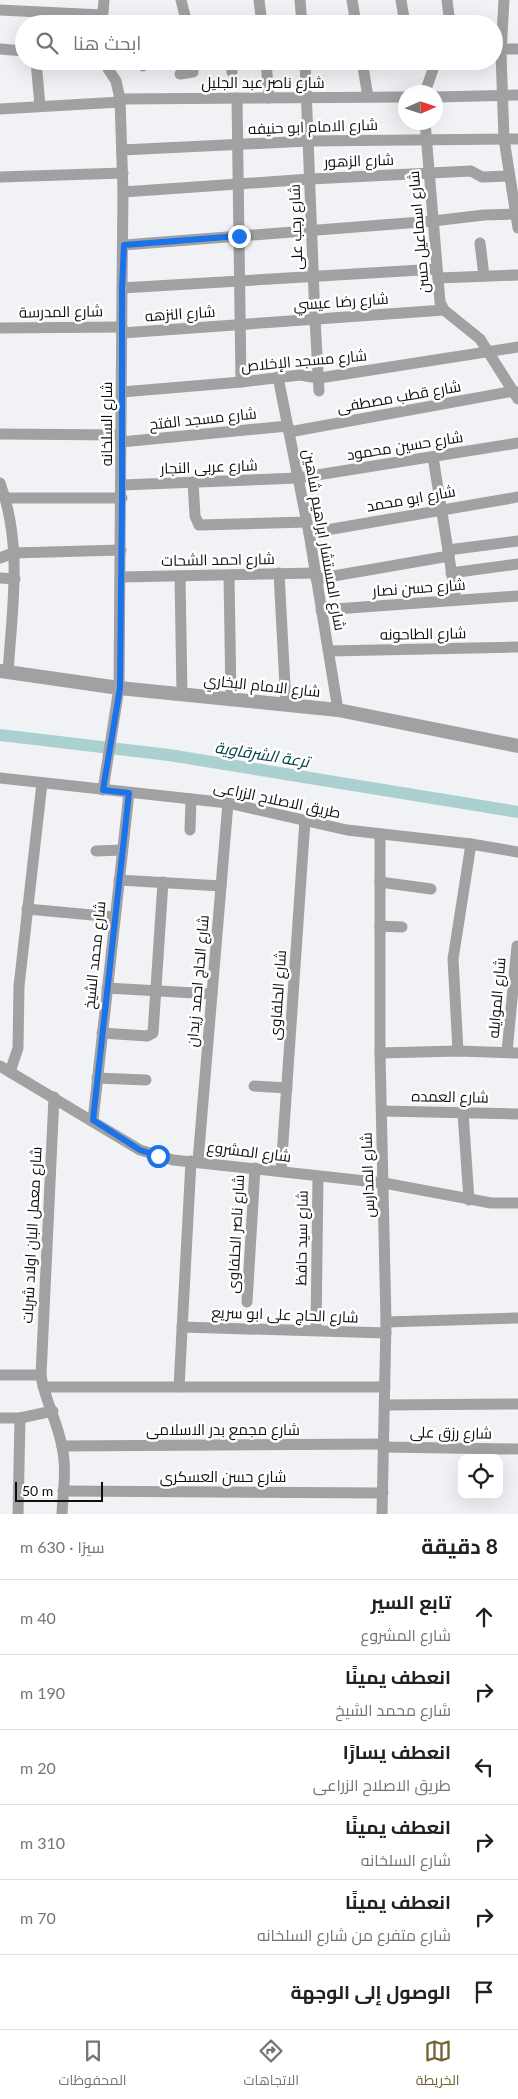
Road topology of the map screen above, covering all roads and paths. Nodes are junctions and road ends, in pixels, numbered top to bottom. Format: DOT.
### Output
graph roads {
  1 [pos="104,0"];
  2 [pos="181,0"];
  3 [pos="259,0"];
  4 [pos="300,0"];
  5 [pos="352,0"];
  6 [pos="401,0"];
  7 [pos="447,0"];
  8 [pos="504,0"];
  9 [pos="0,10"];
  10 [pos="57,15"];
  11 [pos="102,15"];
  12 [pos="185,15"];
  13 [pos="261,15"];
  14 [pos="301,15"];
  15 [pos="354,15"];
  16 [pos="404,15"];
  17 [pos="449,15"];
  18 [pos="503,15"];
  19 [pos="0,49"];
  20 [pos="518,49"];
  21 [pos="15,50"];
  22 [pos="503,51"];
  23 [pos="37,70"];
  24 [pos="108,70"];
  25 [pos="193,70"];
  26 [pos="267,70"];
  27 [pos="305,70"];
  28 [pos="364,70"];
  29 [pos="433,70"];
  30 [pos="500,70"];
  31 [pos="180,74"];
  32 [pos="427,85"];
  33 [pos="443,96"];
  34 [pos="502,96"];
  35 [pos="518,96"];
  36 [pos="368,97"];
  37 [pos="398,97"];
  38 [pos="237,98"];
  39 [pos="269,98"];
  40 [pos="307,98"];
  41 [pos="120,100"];
  42 [pos="40,106"];
  43 [pos="0,109"];
  44 [pos="425,130"];
  45 [pos="504,139"];
  46 [pos="518,139"];
  47 [pos="426,140"];
  48 [pos="308,141"];
  49 [pos="238,144"];
  50 [pos="122,150"];
  51 [pos="123,173"];
  52 [pos="429,174"];
  53 [pos="0,177"];
  54 [pos="310,178"];
  55 [pos="512,180"];
  56 [pos="238,184"];
  57 [pos="124,192"];
  58 [pos="516,214"];
  59 [pos="433,221"];
  60 [pos="518,228"];
  61 [pos="311,230"];
  62 [pos="239,236"];
  63 [pos="480,243"];
  64 [pos="124,245"];
  65 [pos="438,273"];
  66 [pos="518,275"];
  67 [pos="484,276"];
  68 [pos="313,278"];
  69 [pos="240,281"];
  70 [pos="122,288"];
  71 [pos="444,310"];
  72 [pos="315,319"];
  73 [pos="240,325"];
  74 [pos="0,328"];
  75 [pos="122,330"];
  76 [pos="518,347"];
  77 [pos="489,352"];
  78 [pos="278,377"];
  79 [pos="318,378"];
  80 [pos="241,382"];
  81 [pos="319,391"];
  82 [pos="122,392"];
  83 [pos="516,395"];
  84 [pos="288,429"];
  85 [pos="0,434"];
  86 [pos="122,439"];
  87 [pos="518,443"];
  88 [pos="434,457"];
  89 [pos="298,478"];
  90 [pos="194,482"];
  91 [pos="0,483"];
  92 [pos="122,485"];
  93 [pos="518,497"];
  94 [pos="6,498"];
  95 [pos="122,498"];
  96 [pos="441,509"];
  97 [pos="308,528"];
  98 [pos="518,541"];
  99 [pos="121,550"];
  100 [pos="448,553"];
  101 [pos="13,554"];
  102 [pos="0,558"];
  103 [pos="518,564"];
  104 [pos="279,573"];
  105 [pos="229,574"];
  106 [pos="451,574"];
  107 [pos="180,576"];
  108 [pos="316,576"];
  109 [pos="121,577"];
  110 [pos="0,578"];
  111 [pos="15,578"];
  112 [pos="518,596"];
  113 [pos="456,600"];
  114 [pos="321,610"];
  115 [pos="518,647"];
  116 [pos="329,651"];
  117 [pos="4,672"];
  118 [pos="120,688"];
  119 [pos="182,694"];
  120 [pos="231,699"];
  121 [pos="286,705"];
  122 [pos="338,710"];
  123 [pos="518,746"];
  124 [pos="0,778"];
  125 [pos="42,783"];
  126 [pos="103,790"];
  127 [pos="129,793"];
  128 [pos="191,799"];
  129 [pos="228,803"];
  130 [pos="306,820"];
  131 [pos="190,830"];
  132 [pos="380,834"];
  133 [pos="471,844"];
  134 [pos="122,850"];
  135 [pos="96,852"];
  136 [pos="518,852"];
  137 [pos="118,880"];
  138 [pos="163,882"];
  139 [pos="380,882"];
  140 [pos="221,886"];
  141 [pos="431,889"];
  142 [pos="27,909"];
  143 [pos="114,917"];
  144 [pos="380,926"];
  145 [pos="402,927"];
  146 [pos="517,946"];
  147 [pos="107,988"];
  148 [pos="156,991"];
  149 [pos="212,994"];
  150 [pos="102,1033"];
  151 [pos="458,1051"];
  152 [pos="380,1053"];
  153 [pos="512,1053"];
  154 [pos="5,1069"];
  155 [pos="97,1078"];
  156 [pos="146,1080"];
  157 [pos="254,1086"];
  158 [pos="287,1088"];
  159 [pos="54,1097"];
  160 [pos="382,1111"];
  161 [pos="463,1112"];
  162 [pos="518,1114"];
  163 [pos="93,1120"];
  164 [pos="195,1161"];
  165 [pos="255,1168"];
  166 [pos="281,1171"];
  167 [pos="318,1176"];
  168 [pos="384,1184"];
  169 [pos="469,1200"];
  170 [pos="518,1203"];
  171 [pos="247,1302"];
  172 [pos="518,1318"];
  173 [pos="182,1327"];
  174 [pos="386,1327"];
  175 [pos="316,1330"];
  176 [pos="0,1375"];
  177 [pos="41,1375"];
  178 [pos="179,1387"];
  179 [pos="385,1387"];
  180 [pos="43,1388"];
  181 [pos="518,1404"];
  182 [pos="385,1405"];
  183 [pos="53,1411"];
  184 [pos="0,1418"];
  185 [pos="20,1418"];
  186 [pos="62,1446"];
  187 [pos="384,1446"];
  188 [pos="518,1449"];
  189 [pos="63,1491"];
  190 [pos="383,1493"];
  191 [pos="18,1514"];
  192 [pos="62,1514"];
  193 [pos="382,1514"];
  1 -- 11 [label="street"];
  2 -- 12 [label="street"];
  3 -- 13 [label="street"];
  4 -- 14 [label="street"];
  5 -- 15 [label="street"];
  6 -- 16 [label="street"];
  7 -- 17 [label="street"];
  8 -- 18 [label="street"];
  9 -- 10 [label="street"];
  19 -- 21 [label="street"];
  20 -- 22 [label="street"];
  23 -- 42 [label="street"];
  24 -- 41 [label="street, شارع السلخانه"];
  25 -- 31 [label="street"];
  26 -- 39 [label="street"];
  27 -- 40 [label="street, شارع رجب على"];
  28 -- 36 [label="street"];
  29 -- 32 [label="street"];
  30 -- 34 [label="street"];
  33 -- 34 [label="street"];
  34 -- 35 [label="street"];
  34 -- 45 [label="street"];
  36 -- 37 [label="street, شارع ناصر عبد الجليل"];
  36 -- 40 [label="street, شارع ناصر عبد الجليل"];
  38 -- 39 [label="street, شارع ناصر عبد الجليل"];
  38 -- 41 [label="street, شارع ناصر عبد الجليل"];
  38 -- 49 [label="street"];
  39 -- 40 [label="street, شارع ناصر عبد الجليل"];
  40 -- 48 [label="street, شارع رجب على"];
  41 -- 42 [label="street, شارع ناصر عبد الجليل"];
  41 -- 50 [label="street, شارع السلخانه"];
  42 -- 43 [label="street, شارع ناصر عبد الجليل"];
  44 -- 47 [label="street, شارع اسماعيل حسن"];
  45 -- 46 [label="street, شارع الامام ابو حنيفه"];
  45 -- 47 [label="street, شارع الامام ابو حنيفه"];
  45 -- 55 [label="street"];
  47 -- 48 [label="street, شارع الامام ابو حنيفه"];
  47 -- 52 [label="street, شارع اسماعيل حسن"];
  48 -- 49 [label="street, شارع الامام ابو حنيفه"];
  48 -- 54 [label="street, شارع رجب على"];
  49 -- 50 [label="street, شارع الامام ابو حنيفه"];
  49 -- 56 [label="street"];
  50 -- 51 [label="street, شارع السلخانه"];
  51 -- 53 [label="street"];
  51 -- 57 [label="street, شارع السلخانه"];
  52 -- 54 [label="street, شارع الزهور"];
  52 -- 55 [label="street, شارع الزهور"];
  52 -- 59 [label="street, شارع اسماعيل حسن"];
  54 -- 56 [label="street, شارع الزهور"];
  54 -- 61 [label="street, شارع رجب على"];
  55 -- 58 [label="street"];
  56 -- 57 [label="street, شارع الزهور"];
  56 -- 62 [label="street"];
  57 -- 64 [label="street, شارع السلخانه"];
  58 -- 59 [label="street"];
  58 -- 60 [label="street"];
  59 -- 61 [label="street"];
  59 -- 65 [label="street, شارع اسماعيل حسن"];
  61 -- 62 [label="street"];
  61 -- 68 [label="street, شارع رجب على"];
  62 -- 64 [label="street"];
  62 -- 69 [label="street"];
  63 -- 67 [label="street"];
  64 -- 70 [label="street, شارع السلخانه"];
  65 -- 67 [label="street"];
  65 -- 68 [label="street"];
  65 -- 71 [label="street, شارع اسماعيل حسن"];
  66 -- 67 [label="street"];
  68 -- 69 [label="street"];
  68 -- 72 [label="street, شارع رجب على"];
  69 -- 70 [label="street"];
  69 -- 73 [label="street"];
  70 -- 75 [label="street, شارع السلخانه"];
  71 -- 72 [label="street, شارع رضا عيسي"];
  71 -- 77 [label="street, شارع اسماعيل حسن"];
  72 -- 73 [label="street, شارع رضا عيسي"];
  72 -- 79 [label="street, شارع رجب على"];
  73 -- 75 [label="street, شارع النزهه"];
  73 -- 80 [label="street"];
  74 -- 75 [label="street, شارع المدرسة"];
  75 -- 82 [label="street, شارع السلخانه"];
  76 -- 77 [label="street, شارع مسجد الإخلاص"];
  77 -- 79 [label="street, شارع مسجد الإخلاص"];
  77 -- 83 [label="street, شارع اسماعيل حسن"];
  78 -- 79 [label="street, شارع مسجد الإخلاص"];
  78 -- 80 [label="street, شارع مسجد الإخلاص"];
  78 -- 84 [label="street, شارع المستشار ابراهيم شاهين"];
  79 -- 81 [label="street, شارع رجب على"];
  80 -- 82 [label="street, شارع مسجد الإخلاص"];
  82 -- 86 [label="street, شارع السلخانه"];
  83 -- 84 [label="street, شارع قطب مصطفى"];
  84 -- 86 [label="street, شارع مسجد الفتح"];
  84 -- 89 [label="street, شارع المستشار ابراهيم شاهين"];
  85 -- 86 [label="street, شارع مسجد الفتح"];
  86 -- 92 [label="street, شارع السلخانه"];
  87 -- 88 [label="street, شارع حسين محمود"];
  88 -- 89 [label="street, شارع حسين محمود"];
  88 -- 96 [label="street"];
  89 -- 90 [label="street, شارع عربى النجار"];
  89 -- 97 [label="street, شارع المستشار ابراهيم شاهين"];
  90 -- 92 [label="street, شارع عربى النجار"];
  90 -- 97 [label="street, شارع ابو محمد"];
  91 -- 94 [label="street"];
  92 -- 95 [label="street, شارع السلخانه"];
  93 -- 96 [label="street, شارع ابو محمد"];
  94 -- 95 [label="street"];
  94 -- 101 [label="street"];
  95 -- 99 [label="street, شارع السلخانه"];
  96 -- 97 [label="street, شارع ابو محمد"];
  96 -- 100 [label="street"];
  97 -- 108 [label="street, شارع المستشار ابراهيم شاهين"];
  98 -- 100 [label="street, شارع احمد الشحات"];
  99 -- 101 [label="street"];
  99 -- 109 [label="street, شارع السلخانه"];
  100 -- 106 [label="street"];
  100 -- 108 [label="street, شارع احمد الشحات"];
  101 -- 102 [label="street"];
  101 -- 111 [label="street"];
  103 -- 106 [label="street"];
  104 -- 105 [label="street, شارع احمد الشحات"];
  104 -- 108 [label="street, شارع احمد الشحات"];
  104 -- 121 [label="street"];
  105 -- 107 [label="street, شارع احمد الشحات"];
  105 -- 120 [label="street"];
  106 -- 113 [label="street"];
  107 -- 109 [label="street, شارع احمد الشحات"];
  107 -- 119 [label="street"];
  108 -- 114 [label="street, شارع المستشار ابراهيم شاهين"];
  109 -- 118 [label="street, شارع السلخانه"];
  110 -- 111 [label="street"];
  111 -- 117 [label="street"];
  112 -- 113 [label="street, شارع حسن نصار"];
  113 -- 114 [label="street, شارع حسن نصار"];
  114 -- 116 [label="street, شارع المستشار ابراهيم شاهين"];
  115 -- 116 [label="street, شارع الطاحونه"];
  116 -- 122 [label="street, شارع المستشار ابراهيم شاهين"];
  117 -- 118 [label="street, شارع الامام البخاري"];
  118 -- 119 [label="street, شارع الامام البخاري"];
  118 -- 126 [label="street, شارع السلخانه"];
  119 -- 120 [label="street, شارع الامام البخاري"];
  120 -- 121 [label="street, شارع الامام البخاري"];
  121 -- 122 [label="street, شارع الامام البخاري"];
  122 -- 123 [label="street, شارع الامام البخاري"];
  124 -- 125 [label="street, طريق الاصلاح الزراعى"];
  125 -- 126 [label="street, طريق الاصلاح الزراعى"];
  125 -- 142 [label="street"];
  126 -- 127 [label="street, طريق الاصلاح الزراعى"];
  127 -- 128 [label="street, طريق الاصلاح الزراعى"];
  127 -- 134 [label="street, شارع محمد الشيخ"];
  128 -- 129 [label="street, طريق الاصلاح الزراعى"];
  128 -- 131 [label="street"];
  129 -- 130 [label="street, طريق الاصلاح الزراعى"];
  129 -- 140 [label="street, شارع الحاج احمد زيدان"];
  130 -- 132 [label="street, طريق الاصلاح الزراعى"];
  130 -- 158 [label="street, شارع الحلفاوى"];
  132 -- 133 [label="street, طريق الاصلاح الزراعى"];
  132 -- 139 [label="street, شارع المدارس"];
  133 -- 136 [label="street, طريق الاصلاح الزراعى"];
  133 -- 151 [label="street"];
  134 -- 135 [label="street"];
  134 -- 137 [label="street, شارع محمد الشيخ"];
  137 -- 138 [label="street"];
  137 -- 143 [label="street, شارع محمد الشيخ"];
  138 -- 140 [label="street"];
  138 -- 148 [label="street"];
  139 -- 141 [label="street"];
  139 -- 144 [label="street, شارع المدارس"];
  140 -- 149 [label="street, شارع الحاج احمد زيدان"];
  142 -- 143 [label="street"];
  142 -- 154 [label="street"];
  143 -- 147 [label="street, شارع محمد الشيخ"];
  144 -- 145 [label="street"];
  144 -- 152 [label="street, شارع المدارس"];
  146 -- 153 [label="street, شارع الموايله"];
  147 -- 148 [label="street"];
  147 -- 150 [label="street, شارع محمد الشيخ"];
  148 -- 149 [label="street"];
  148 -- 150 [label="street"];
  149 -- 164 [label="street, شارع الحاج احمد زيدان"];
  150 -- 155 [label="street, شارع محمد الشيخ"];
  151 -- 152 [label="street"];
  151 -- 153 [label="street"];
  152 -- 160 [label="street, شارع المدارس"];
  154 -- 159 [label="street, شارع المشروع"];
  155 -- 156 [label="street"];
  155 -- 163 [label="street, شارع محمد الشيخ"];
  157 -- 158 [label="street"];
  158 -- 166 [label="street, شارع الحلفاوى"];
  159 -- 163 [label="street, شارع المشروع"];
  159 -- 177 [label="street, شارع معمل البان اولاد شربات"];
  160 -- 161 [label="street, شارع العمده"];
  160 -- 168 [label="street, شارع المدارس"];
  161 -- 162 [label="street, شارع العمده"];
  161 -- 169 [label="street"];
  163 -- 164 [label="street, شارع المشروع"];
  164 -- 165 [label="street, شارع المشروع"];
  164 -- 173 [label="street, شارع الحاج احمد زيدان"];
  165 -- 166 [label="street, شارع المشروع"];
  165 -- 171 [label="street, شارع ناصر الحلفاوى"];
  166 -- 167 [label="street, شارع المشروع"];
  167 -- 168 [label="street, شارع المشروع"];
  167 -- 175 [label="street, شارع سيد حافظ"];
  168 -- 169 [label="street, شارع المشروع"];
  168 -- 174 [label="street, شارع المدارس"];
  169 -- 170 [label="street, شارع المشروع"];
  172 -- 174 [label="street, شارع الحاج على ابو سريع"];
  173 -- 175 [label="street, شارع الحاج على ابو سريع"];
  173 -- 178 [label="street, شارع الحاج احمد زيدان"];
  174 -- 175 [label="street, شارع الحاج على ابو سريع"];
  174 -- 179 [label="street, شارع المدارس"];
  176 -- 177 [label="street"];
  177 -- 180 [label="street, شارع معمل البان اولاد شربات"];
  178 -- 179 [label="street"];
  178 -- 180 [label="street"];
  179 -- 182 [label="street, شارع المدارس"];
  180 -- 183 [label="street, شارع معمل البان اولاد شربات"];
  181 -- 182 [label="street"];
  182 -- 187 [label="street, شارع المدارس"];
  183 -- 185 [label="street"];
  183 -- 186 [label="street, شارع معمل البان اولاد شربات"];
  184 -- 185 [label="street"];
  185 -- 191 [label="street"];
  186 -- 187 [label="street, شارع مجمع بدر الاسلامى"];
  186 -- 189 [label="street, شارع معمل البان اولاد شربات"];
  187 -- 188 [label="street, شارع رزق على"];
  187 -- 190 [label="street, شارع المدارس"];
  189 -- 190 [label="street, شارع حسن العسكرى"];
  189 -- 192 [label="street, شارع معمل البان اولاد شربات"];
  190 -- 193 [label="street, شارع المدارس"];
}
